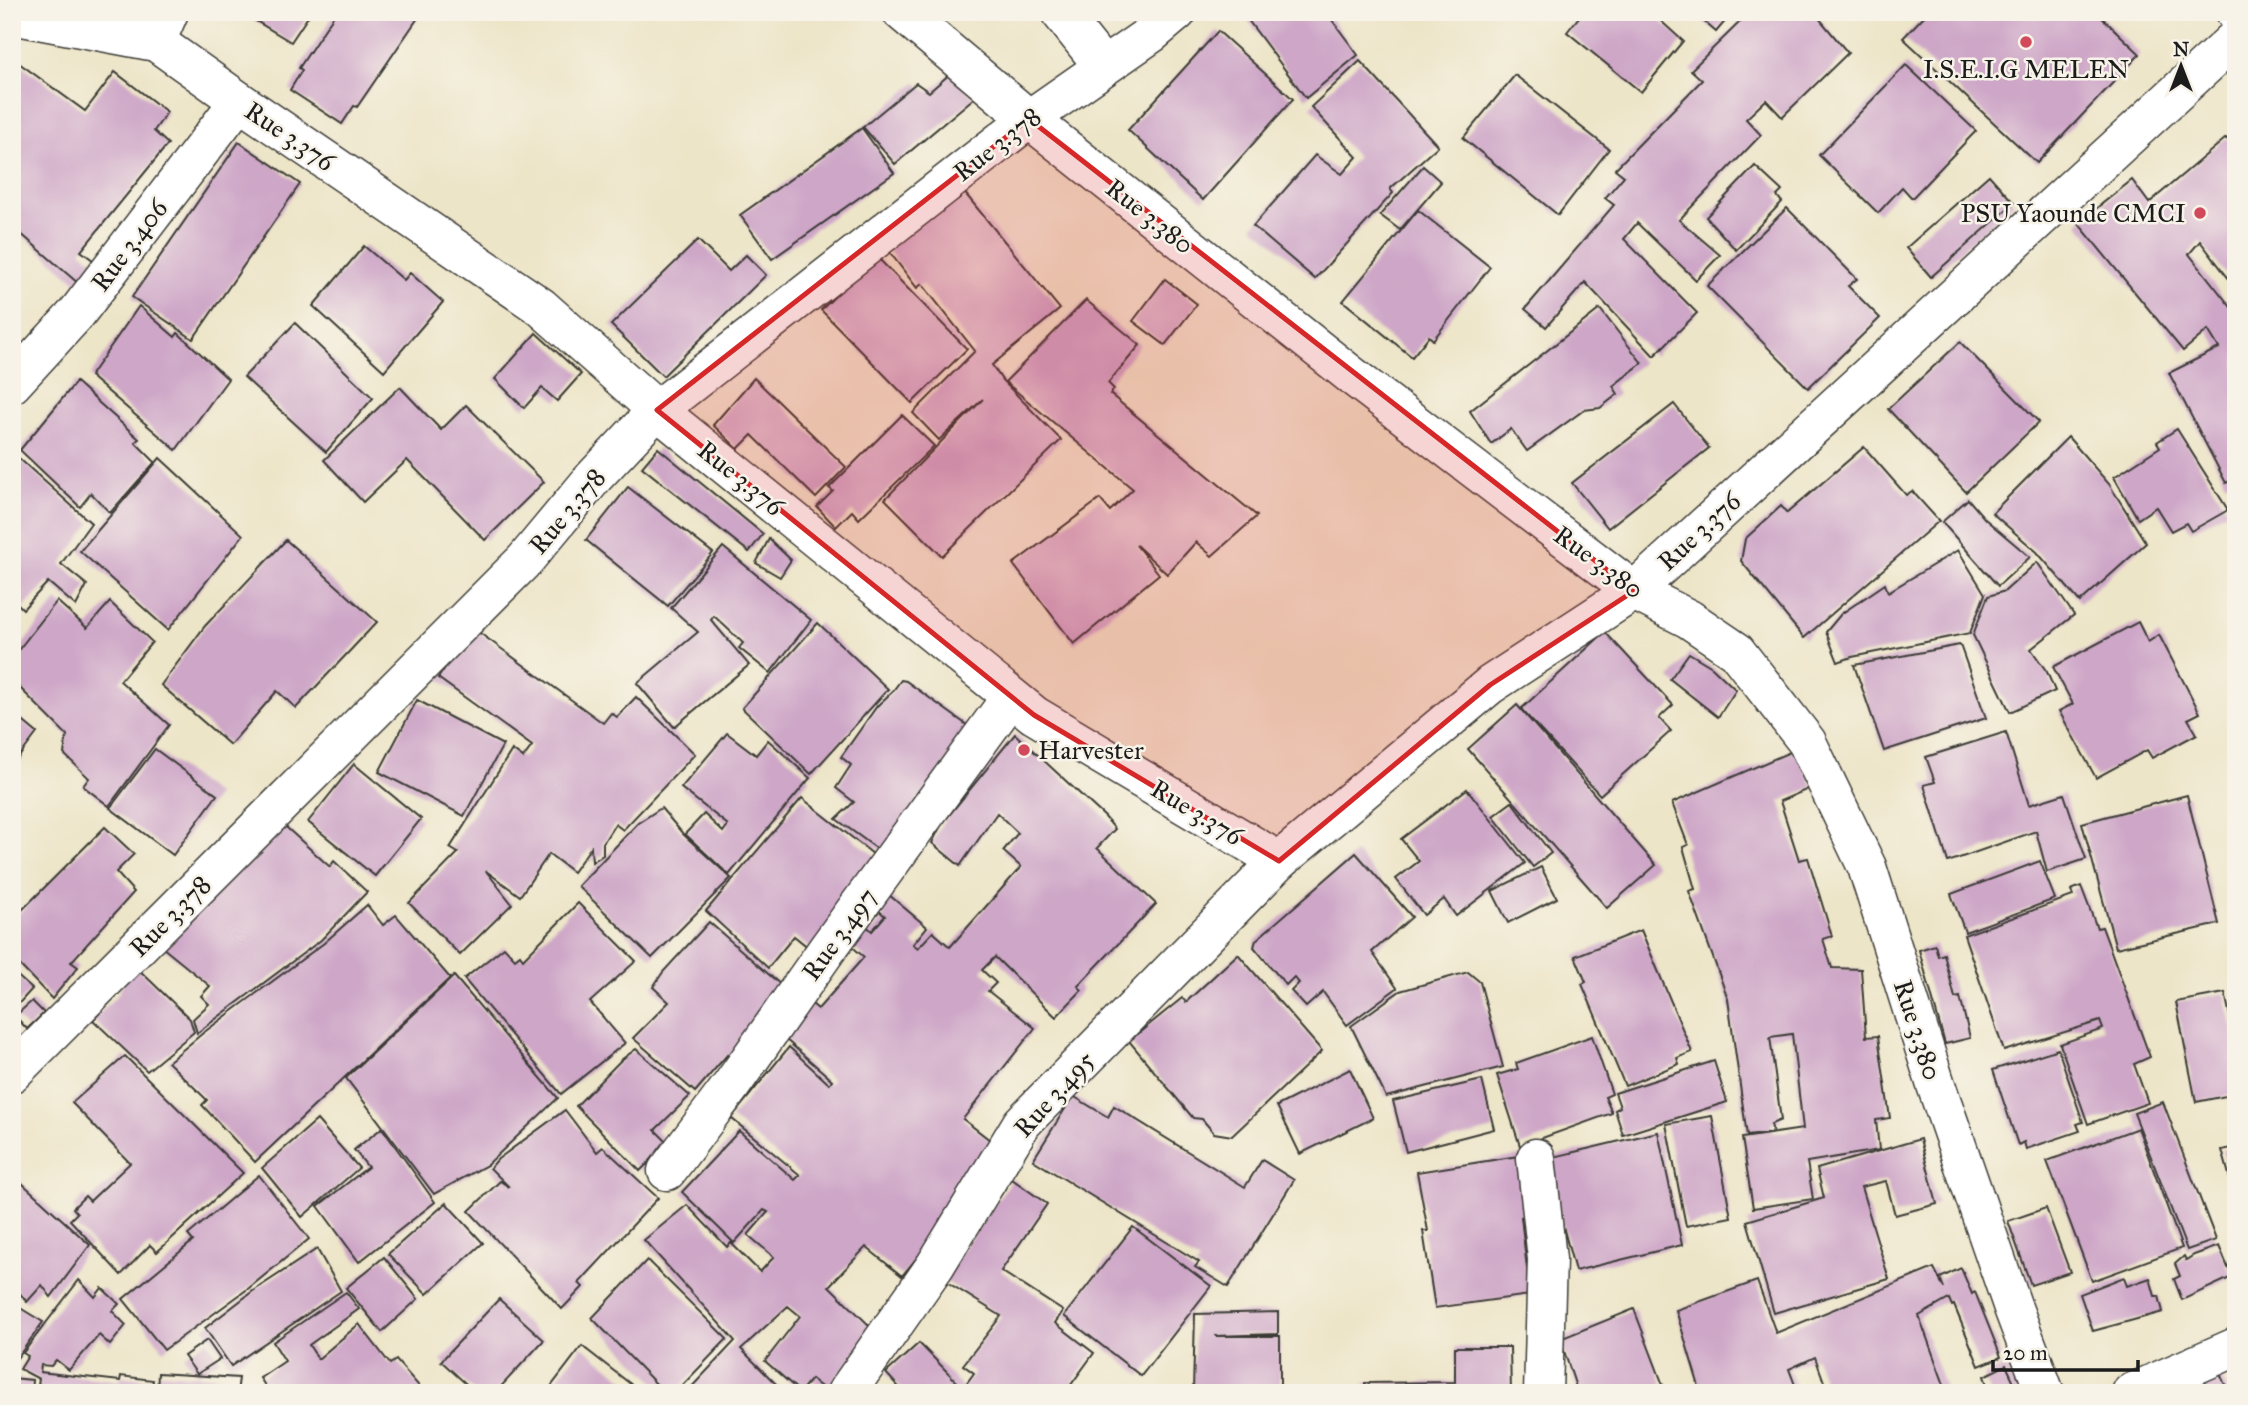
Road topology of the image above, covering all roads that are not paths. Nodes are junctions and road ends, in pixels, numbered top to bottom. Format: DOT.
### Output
graph roads {
  1 [pos="902,12"];
  2 [pos="1060,12"];
  3 [pos="1177,12"];
  4 [pos="12,15"];
  5 [pos="163,27"];
  6 [pos="2236,37"];
  7 [pos="1103,66"];
  8 [pos="239,101"];
  9 [pos="1029,119"];
  10 [pos="12,384"];
  11 [pos="657,410"];
  12 [pos="1634,591"];
  13 [pos="1011,697"];
  14 [pos="1279,861"];
  15 [pos="12,1073"];
  16 [pos="1536,1158"];
  17 [pos="667,1171"];
  18 [pos="2236,1347"];
  19 [pos="846,1393"];
  20 [pos="1543,1393"];
  21 [pos="2045,1393"];
  22 [pos="2131,1393"];
  1 -- 9 [label="street, Rue 3.380"];
  2 -- 7 [label="street"];
  3 -- 7 [label="street, Rue 3.378"];
  4 -- 5 [label="street, Rue 3.376"];
  5 -- 8 [label="street, Rue 3.376"];
  6 -- 12 [label="street, Rue 3.376"];
  7 -- 9 [label="street, Rue 3.378"];
  8 -- 10 [label="street, Rue 3.406"];
  8 -- 11 [label="street, Rue 3.376"];
  9 -- 11 [label="street, Rue 3.378"];
  9 -- 12 [label="street, Rue 3.380"];
  11 -- 13 [label="street, Rue 3.376"];
  11 -- 15 [label="street, Rue 3.378"];
  12 -- 14 [label="street, Rue 3.376"];
  12 -- 21 [label="street, Rue 3.380"];
  13 -- 14 [label="street, Rue 3.376"];
  13 -- 17 [label="street, Rue 3.497"];
  14 -- 19 [label="street, Rue 3.495"];
  16 -- 20 [label="street"];
  18 -- 22 [label="street"];
}
